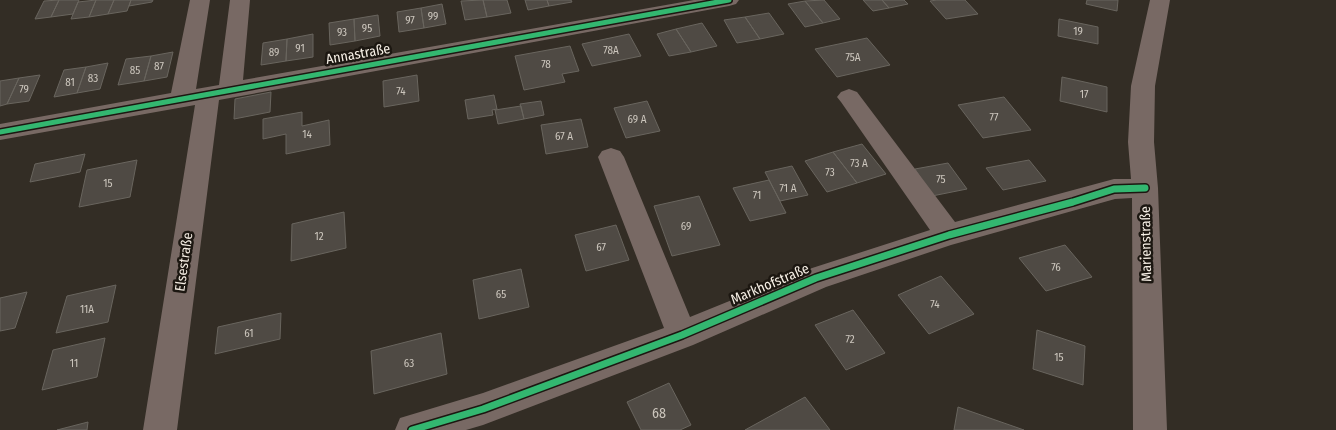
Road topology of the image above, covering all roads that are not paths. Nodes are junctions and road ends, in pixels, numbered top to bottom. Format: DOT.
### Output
graph roads {
  1 [pos="200,0"];
  2 [pos="240,0"];
  3 [pos="724,0"];
  4 [pos="1160,0"];
  5 [pos="206,94"];
  6 [pos="849,97"];
  7 [pos="0,132"];
  8 [pos="611,157"];
  9 [pos="1145,188"];
  10 [pos="949,235"];
  11 [pos="682,336"];
  12 [pos="160,430"];
  13 [pos="412,430"];
  14 [pos="1150,430"];
  1 -- 5 [label="street, Elsestraße"];
  2 -- 5 [label="street, Elsestraße"];
  3 -- 5 [label="street, Annastraße"];
  4 -- 9 [label="street, Marienstraße"];
  5 -- 7 [label="street, Annastraße"];
  5 -- 12 [label="street, Elsestraße"];
  6 -- 10 [label="street"];
  8 -- 11 [label="street"];
  9 -- 10 [label="street, Markhofstraße"];
  9 -- 14 [label="street, Marienstraße"];
  10 -- 11 [label="street, Markhofstraße"];
  11 -- 13 [label="street, Markhofstraße"];
}
